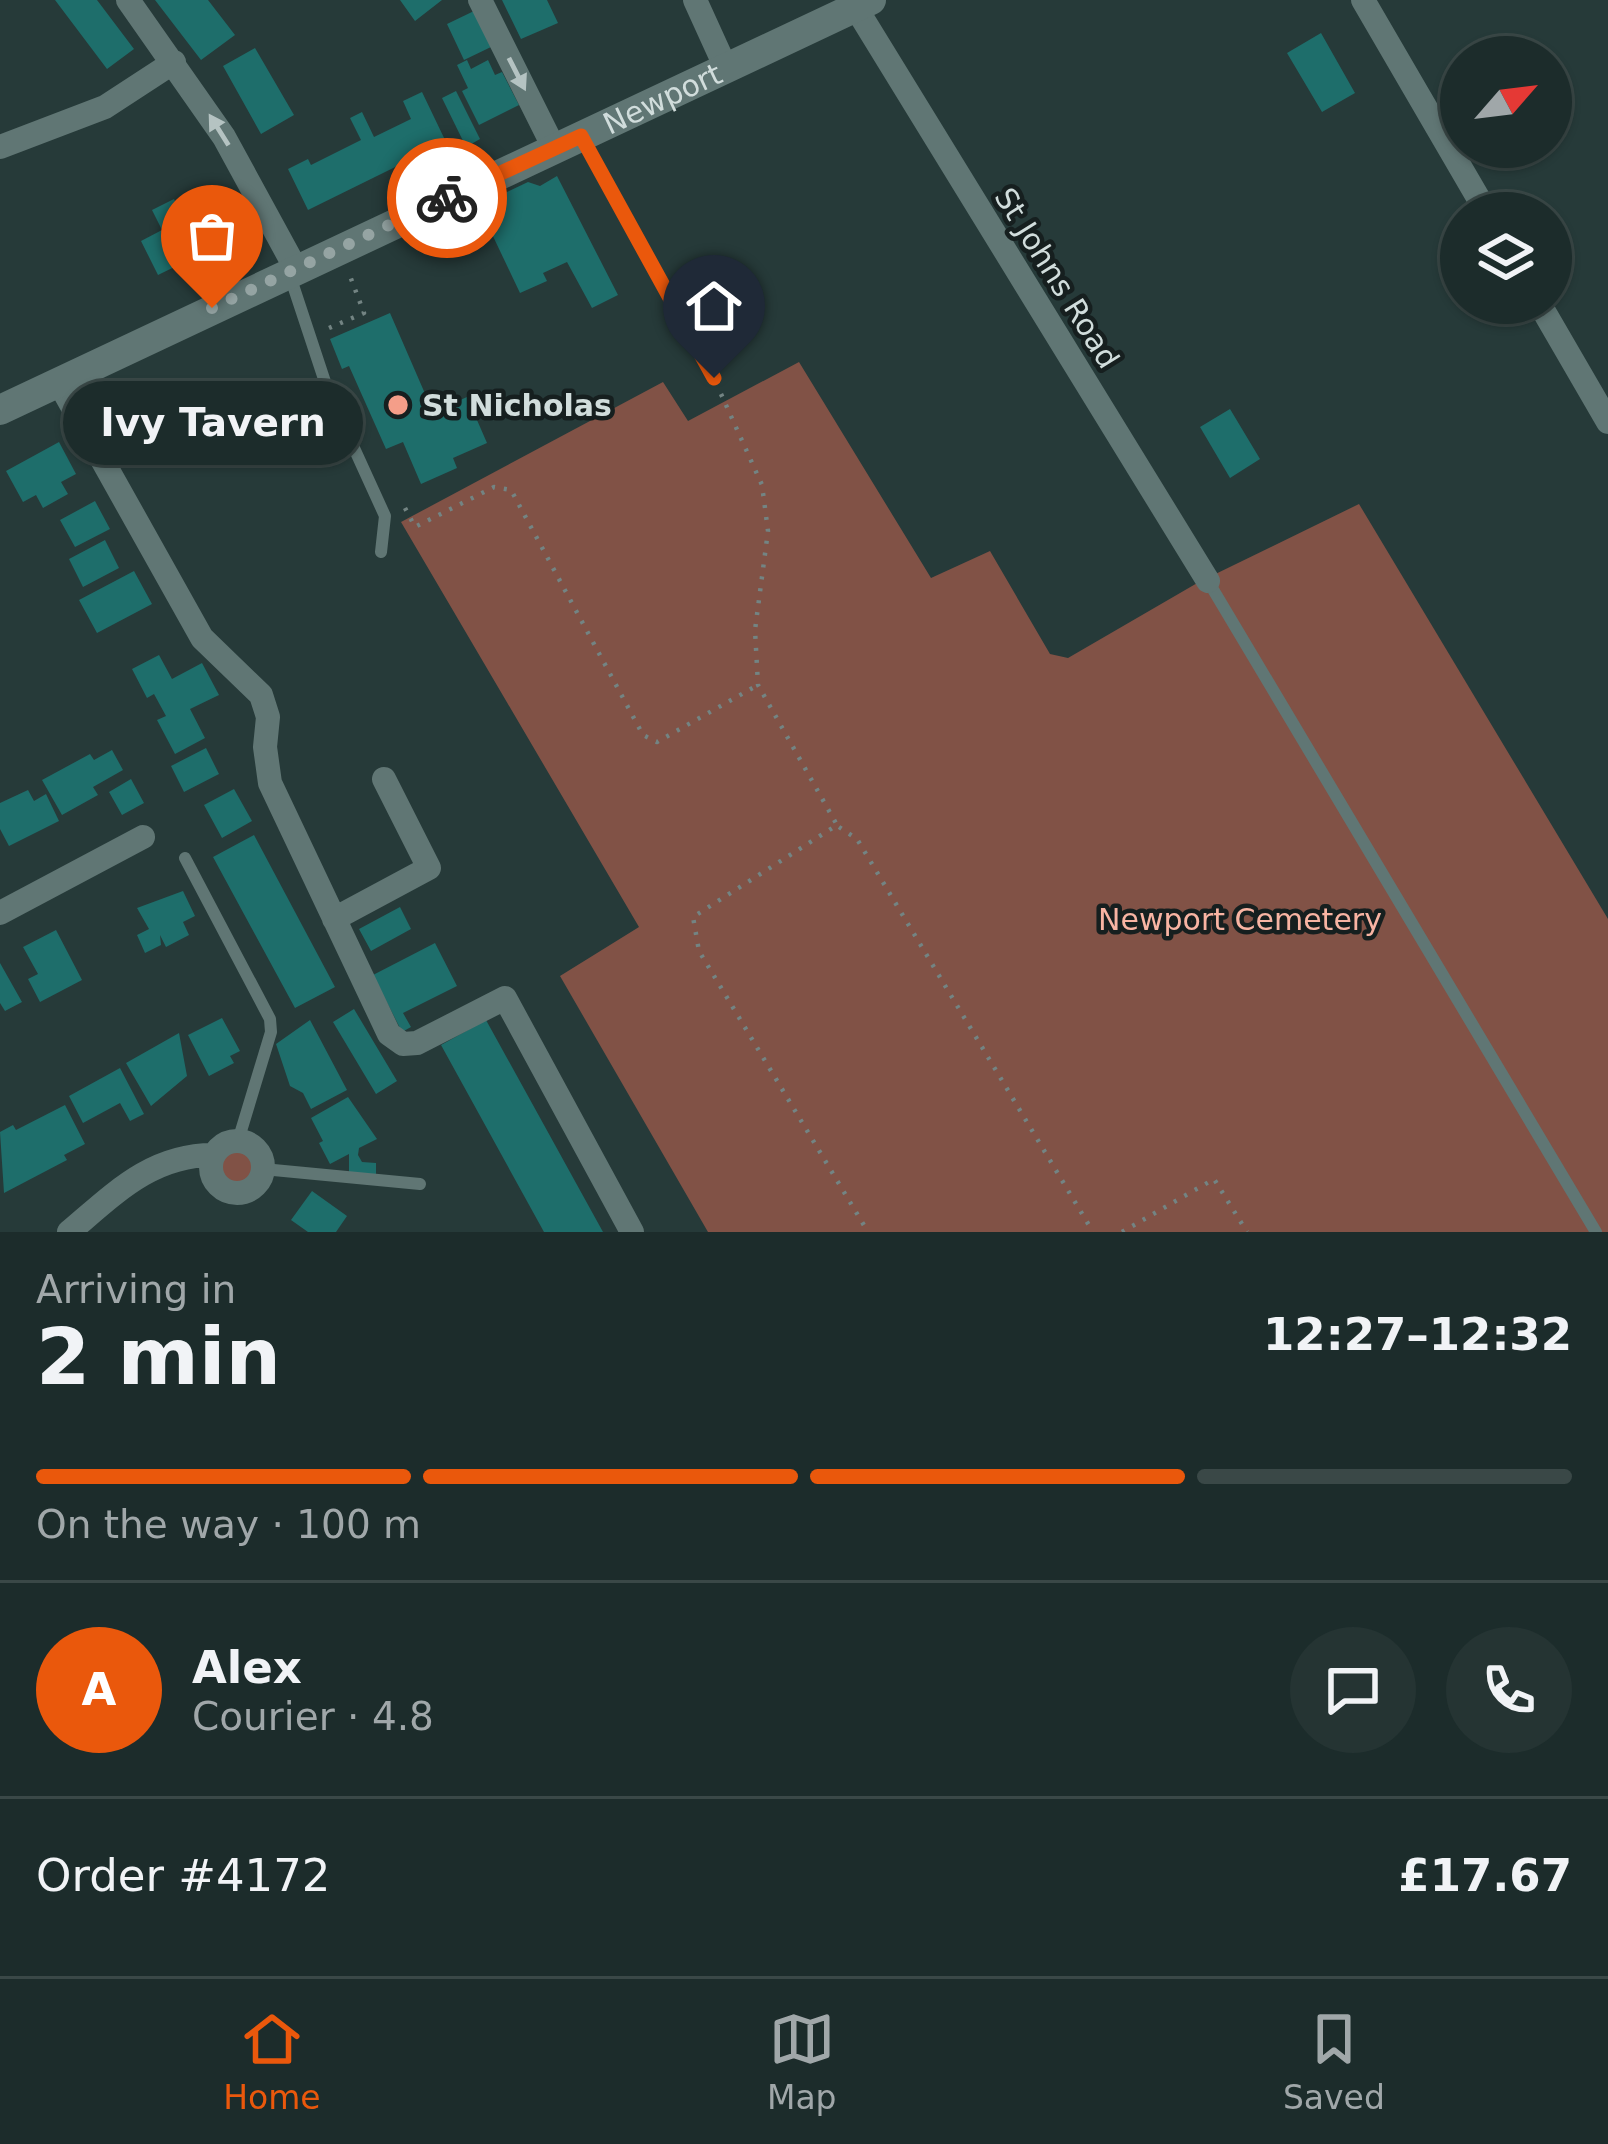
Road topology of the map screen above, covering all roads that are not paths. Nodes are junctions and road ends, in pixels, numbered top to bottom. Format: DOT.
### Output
graph roads {
  1 [pos="128,0"];
  2 [pos="480,0"];
  3 [pos="695,0"];
  4 [pos="1363,0"];
  5 [pos="863,4"];
  6 [pos="174,62"];
  7 [pos="725,66"];
  8 [pos="567,142"];
  9 [pos="0,147"];
  10 [pos="1475,192"];
  11 [pos="292,270"];
  12 [pos="1551,324"];
  13 [pos="714,378"];
  14 [pos="58,381"];
  15 [pos="0,410"];
  16 [pos="1608,422"];
  17 [pos="381,552"];
  18 [pos="1208,580"];
  19 [pos="384,779"];
  20 [pos="143,837"];
  21 [pos="185,858"];
  22 [pos="0,913"];
  23 [pos="334,919"];
  24 [pos="238,1141"];
  25 [pos="213,1155"];
  26 [pos="263,1169"];
  27 [pos="420,1184"];
  28 [pos="69,1232"];
  29 [pos="632,1232"];
  30 [pos="1596,1232"];
  1 -- 6 [label="street"];
  2 -- 8 [label="street, one-way"];
  3 -- 7 [label="street"];
  4 -- 10 [label="street"];
  5 -- 7 [label="street, Newport"];
  5 -- 18 [label="street, St Johns Road"];
  6 -- 9 [label="street"];
  11 -- 6 [label="street, one-way"];
  7 -- 8 [label="street, Newport"];
  8 -- 11 [label="street, Newport"];
  8 -- 13 [label="lane"];
  11 -- 14 [label="street, Newport"];
  11 -- 17 [label="lane"];
  12 -- 16 [label="street"];
  14 -- 15 [label="street, Newport"];
  14 -- 23 [label="street"];
  18 -- 30 [label="lane"];
  19 -- 23 [label="street"];
  20 -- 22 [label="street"];
  21 -- 24 [label="lane"];
  23 -- 29 [label="street"];
  24 -- 25 [label="street"];
  24 -- 26 [label="street"];
  25 -- 26 [label="street"];
  25 -- 28 [label="street"];
  26 -- 27 [label="lane"];
}
